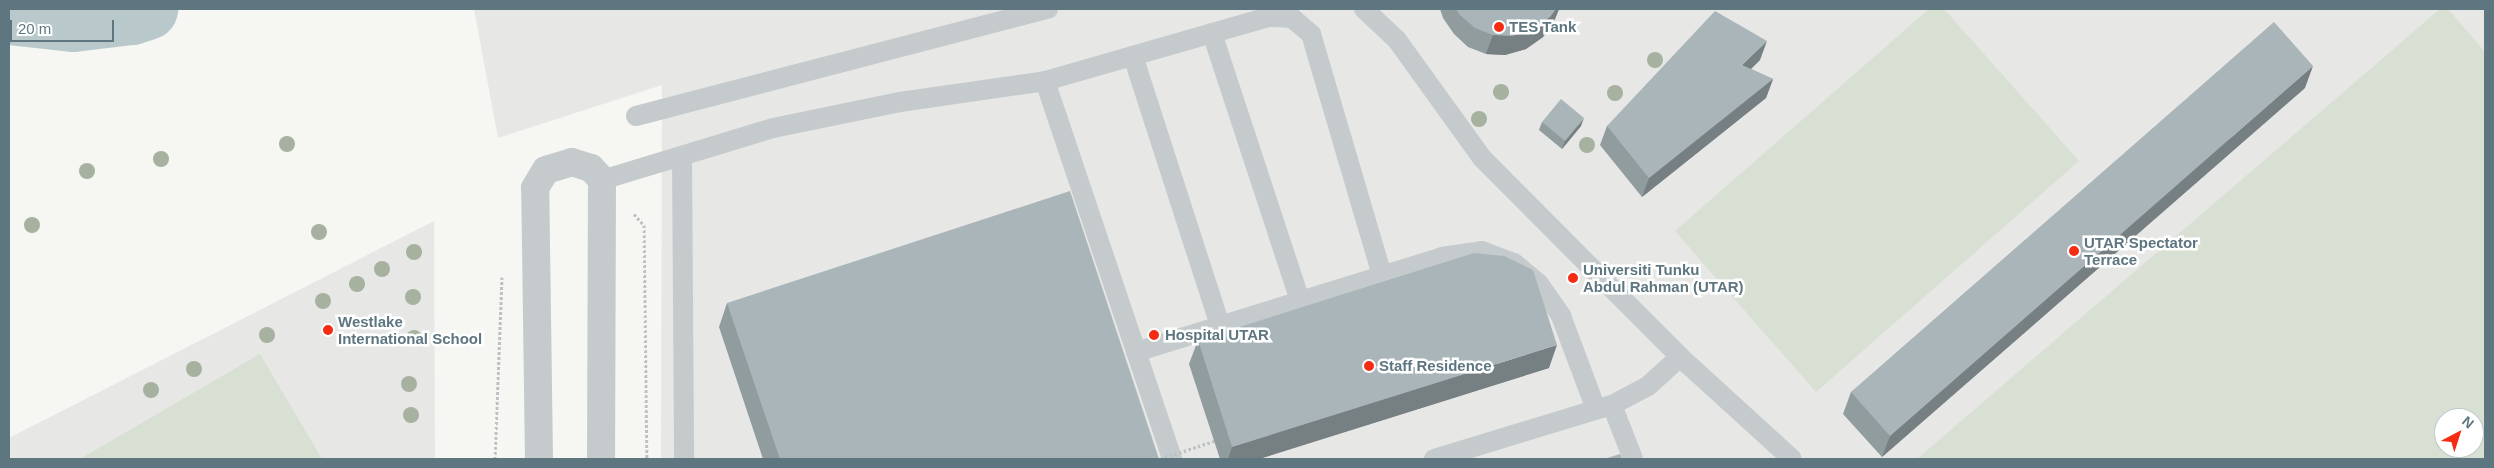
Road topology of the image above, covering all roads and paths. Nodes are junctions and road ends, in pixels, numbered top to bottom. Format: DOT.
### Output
graph roads {
  1 [pos="1048,9"];
  2 [pos="1364,9"];
  3 [pos="1212,33"];
  4 [pos="1133,56"];
  5 [pos="1045,81"];
  6 [pos="636,116"];
  7 [pos="682,157"];
  8 [pos="602,180"];
  9 [pos="632,211"];
  10 [pos="502,271"];
  11 [pos="1382,275"];
  12 [pos="1300,301"];
  13 [pos="1220,325"];
  14 [pos="1136,352"];
  15 [pos="1680,357"];
  16 [pos="1604,407"];
  17 [pos="1214,441"];
  18 [pos="495,459"];
  19 [pos="538,459"];
  20 [pos="601,459"];
  21 [pos="646,459"];
  22 [pos="684,459"];
  23 [pos="1160,459"];
  24 [pos="1172,459"];
  25 [pos="1434,459"];
  26 [pos="1633,459"];
  27 [pos="1792,459"];
  1 -- 6 [label="lane"];
  2 -- 15 [label="lane"];
  3 -- 4 [label="lane"];
  3 -- 11 [label="lane"];
  3 -- 12 [label="lane"];
  4 -- 5 [label="lane"];
  4 -- 13 [label="lane"];
  5 -- 7 [label="lane"];
  5 -- 14 [label="lane"];
  7 -- 8 [label="lane"];
  7 -- 22 [label="lane"];
  8 -- 19 [label="street"];
  8 -- 20 [label="street"];
  9 -- 21 [label="path"];
  10 -- 18 [label="path"];
  11 -- 12 [label="lane"];
  11 -- 16 [label="lane"];
  12 -- 13 [label="lane"];
  13 -- 14 [label="lane"];
  14 -- 24 [label="lane"];
  15 -- 16 [label="lane"];
  15 -- 27 [label="lane"];
  16 -- 25 [label="lane"];
  16 -- 26 [label="lane"];
  17 -- 23 [label="path, bridge"];
}
